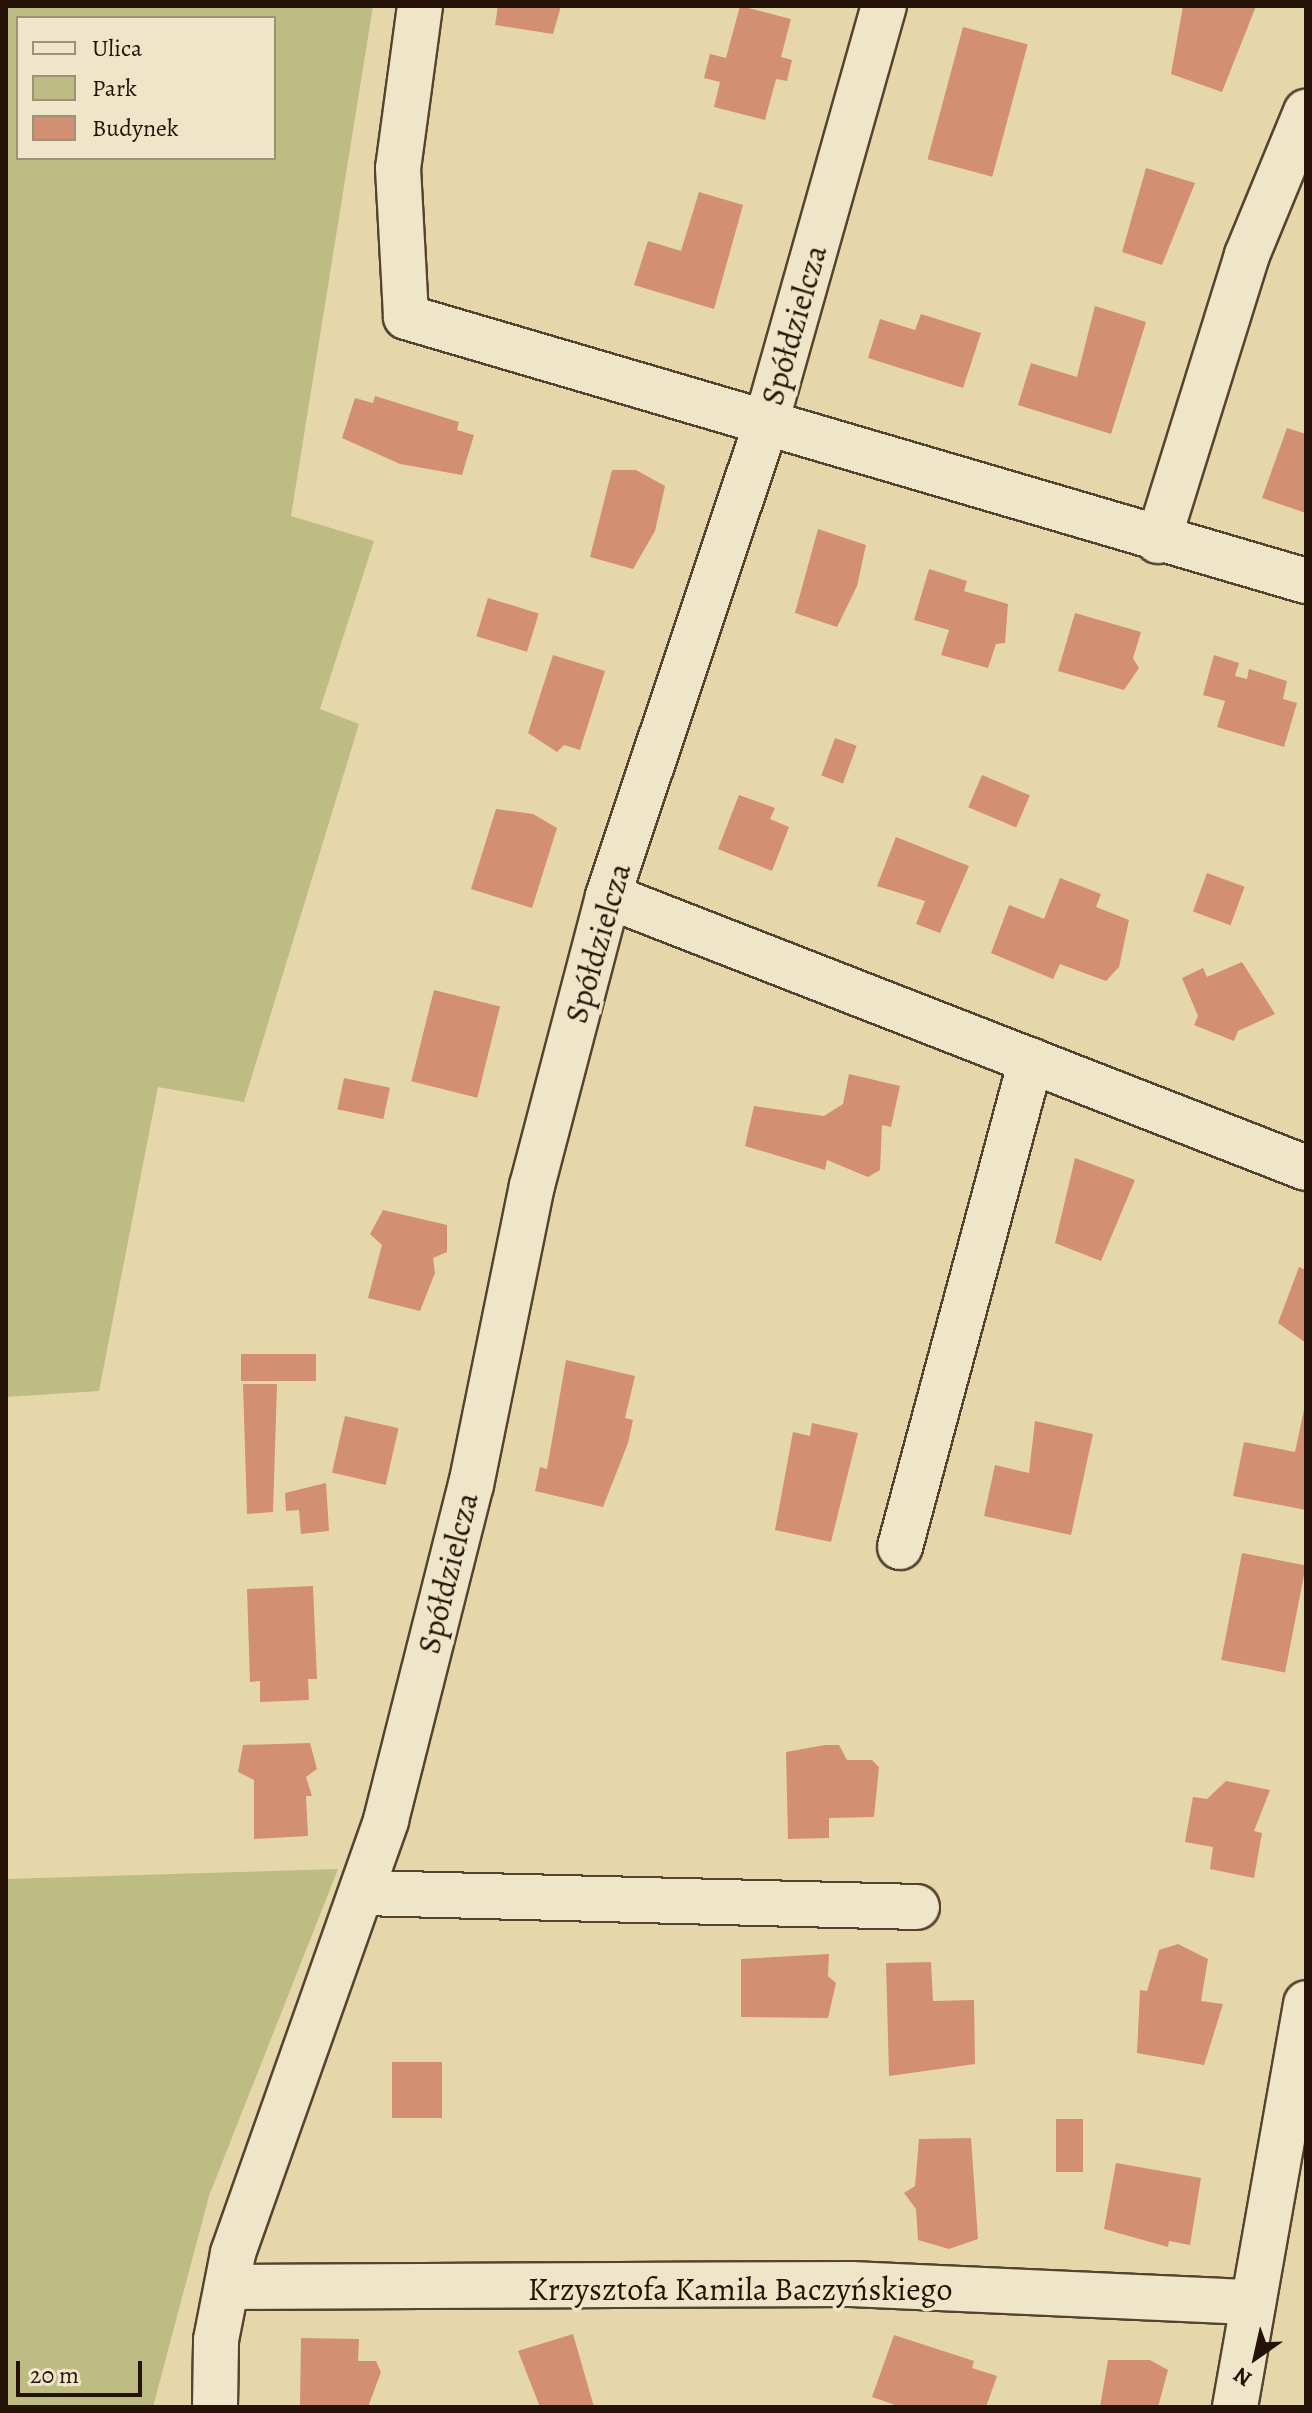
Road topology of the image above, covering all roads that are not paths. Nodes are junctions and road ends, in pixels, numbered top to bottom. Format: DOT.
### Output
graph roads {
  1 [pos="420,6"];
  2 [pos="884,6"];
  3 [pos="1306,112"];
  4 [pos="765,426"];
  5 [pos="1158,541"];
  6 [pos="1306,581"];
  7 [pos="608,896"];
  8 [pos="1031,1060"];
  9 [pos="1306,1168"];
  10 [pos="900,1547"];
  11 [pos="362,1893"];
  12 [pos="917,1907"];
  13 [pos="1306,2003"];
  14 [pos="227,2287"];
  15 [pos="1253,2302"];
  16 [pos="215,2407"];
  17 [pos="1235,2407"];
  1 -- 4 [label="street"];
  2 -- 4 [label="street, Spółdzielcza"];
  3 -- 5 [label="street"];
  4 -- 5 [label="street"];
  4 -- 7 [label="street, Spółdzielcza"];
  5 -- 6 [label="street"];
  7 -- 8 [label="street"];
  7 -- 11 [label="street, Spółdzielcza"];
  8 -- 9 [label="street"];
  8 -- 10 [label="street"];
  11 -- 12 [label="street"];
  11 -- 14 [label="street, Spółdzielcza"];
  13 -- 15 [label="street"];
  14 -- 15 [label="street, Krzysztofa Kamila Baczyńskiego"];
  14 -- 16 [label="street, Spółdzielcza"];
  15 -- 17 [label="street"];
}
